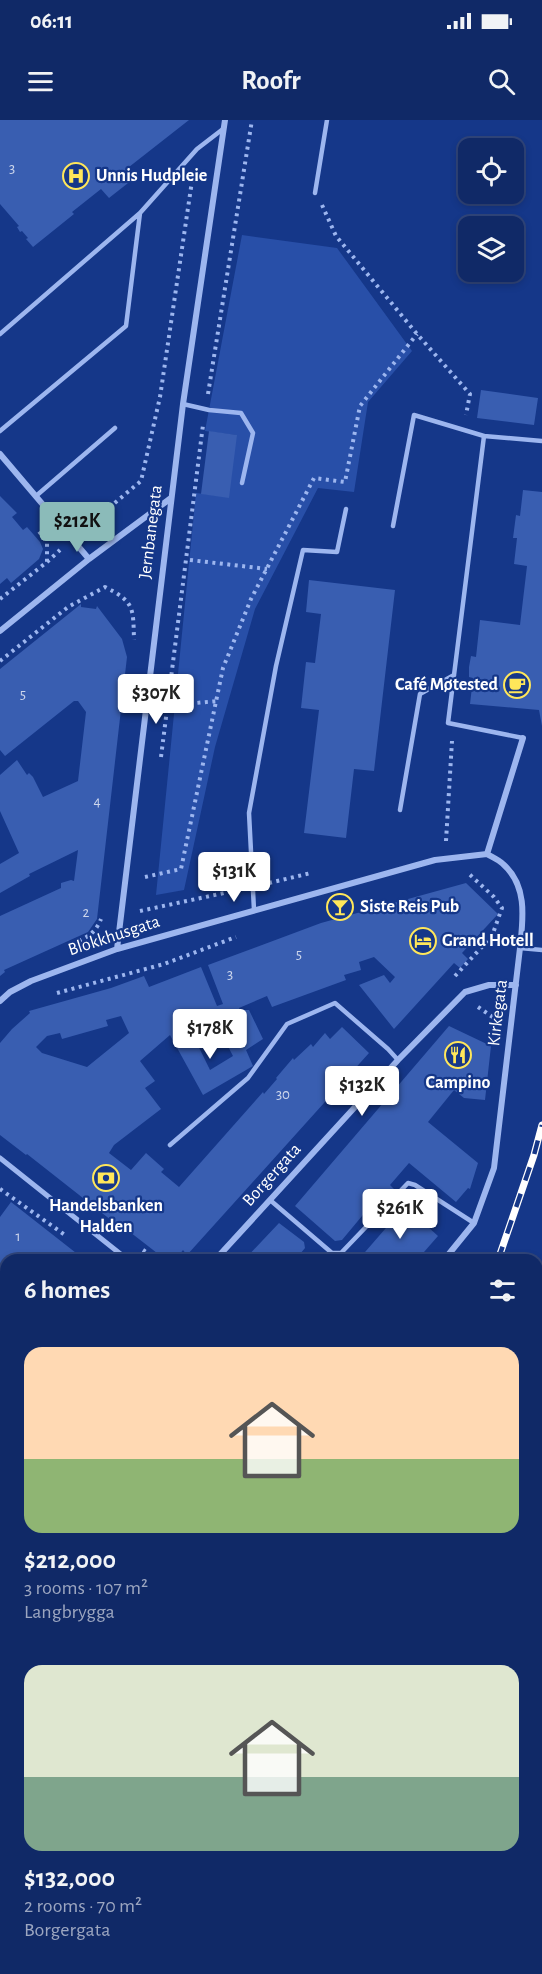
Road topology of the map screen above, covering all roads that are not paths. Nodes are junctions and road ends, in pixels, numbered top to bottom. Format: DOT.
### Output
graph roads {
  1 [pos="225,120"];
  2 [pos="327,120"];
  3 [pos="224,129"];
  4 [pos="315,193"];
  5 [pos="141,213"];
  6 [pos="0,334"];
  7 [pos="183,404"];
  8 [pos="115,428"];
  9 [pos="0,431"];
  10 [pos="484,436"];
  11 [pos="542,441"];
  12 [pos="0,454"];
  13 [pos="242,483"];
  14 [pos="36,496"];
  15 [pos="171,498"];
  16 [pos="346,509"];
  17 [pos="393,526"];
  18 [pos="89,559"];
  19 [pos="0,631"];
  20 [pos="454,675"];
  21 [pos="523,738"];
  22 [pos="400,810"];
  23 [pos="487,854"];
  24 [pos="254,910"];
  25 [pos="520,948"];
  26 [pos="117,949"];
  27 [pos="542,950"];
  28 [pos="516,985"];
  29 [pos="0,1000"];
  30 [pos="398,1060"];
  31 [pos="170,1145"];
  32 [pos="0,1158"];
  33 [pos="270,1200"];
  34 [pos="474,1223"];
  35 [pos="120,1254"];
  36 [pos="220,1254"];
  37 [pos="449,1254"];
  1 -- 3 [label="street, Jernbanegata"];
  2 -- 4 [label="lane"];
  3 -- 5 [label="lane"];
  3 -- 7 [label="street, Jernbanegata"];
  5 -- 6 [label="lane"];
  5 -- 9 [label="lane"];
  7 -- 13 [label="lane"];
  7 -- 15 [label="street, Jernbanegata"];
  8 -- 14 [label="lane"];
  10 -- 11 [label="lane"];
  10 -- 17 [label="lane"];
  10 -- 20 [label="lane"];
  12 -- 14 [label="street"];
  14 -- 18 [label="street"];
  15 -- 18 [label="street"];
  15 -- 26 [label="street, Jernbanegata"];
  16 -- 24 [label="lane"];
  18 -- 19 [label="street"];
  20 -- 21 [label="lane"];
  20 -- 22 [label="lane"];
  21 -- 23 [label="street"];
  23 -- 24 [label="street, Blokkhusgata"];
  23 -- 25 [label="street, Kirkegata"];
  24 -- 26 [label="street, Blokkhusgata"];
  25 -- 27 [label="lane"];
  25 -- 28 [label="street, Kirkegata"];
  26 -- 29 [label="street, Blokkhusgata"];
  28 -- 30 [label="street, Borgergata"];
  28 -- 34 [label="street, Kirkegata"];
  30 -- 31 [label="lane"];
  30 -- 33 [label="street, Borgergata"];
  32 -- 35 [label="street"];
  33 -- 34 [label="lane"];
  33 -- 36 [label="street, Borgergata"];
  34 -- 37 [label="street, Kirkegata"];
}
